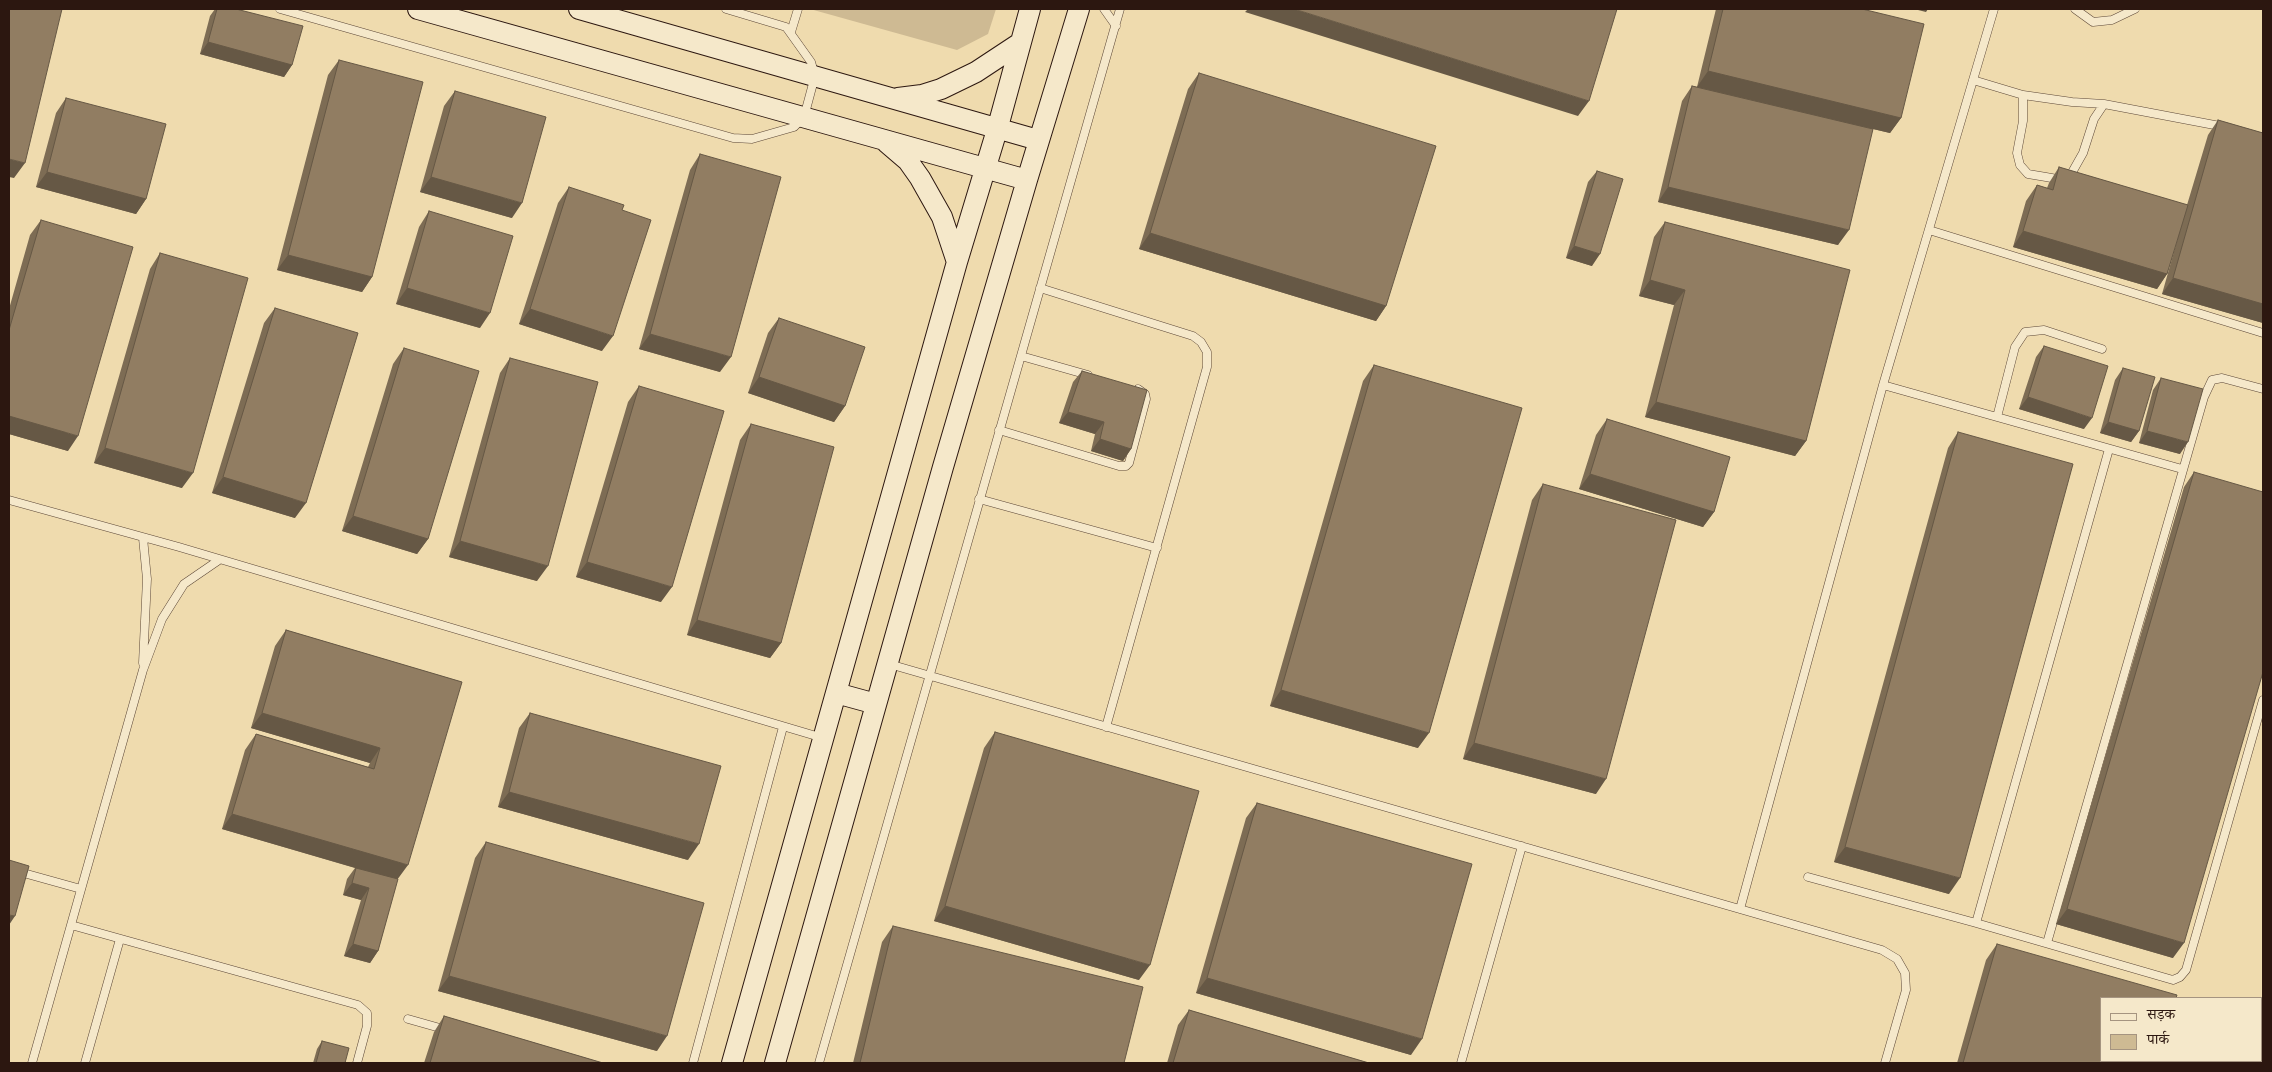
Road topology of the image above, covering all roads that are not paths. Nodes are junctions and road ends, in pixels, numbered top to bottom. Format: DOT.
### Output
graph roads {
  1 [pos="280,9"];
  2 [pos="418,9"];
  3 [pos="579,9"];
  4 [pos="726,9"];
  5 [pos="798,9"];
  6 [pos="1030,9"];
  7 [pos="1079,9"];
  8 [pos="1104,9"];
  9 [pos="1120,9"];
  10 [pos="1994,9"];
  11 [pos="2075,9"];
  12 [pos="2135,9"];
  13 [pos="1116,26"];
  14 [pos="791,32"];
  15 [pos="1020,43"];
  16 [pos="815,76"];
  17 [pos="1973,80"];
  18 [pos="2023,95"];
  19 [pos="894,99"];
  20 [pos="2104,104"];
  21 [pos="804,117"];
  22 [pos="2233,129"];
  23 [pos="997,130"];
  24 [pos="882,139"];
  25 [pos="1038,140"];
  26 [pos="985,169"];
  27 [pos="1026,180"];
  28 [pos="1929,230"];
  29 [pos="957,262"];
  30 [pos="1040,288"];
  31 [pos="2263,332"];
  32 [pos="2102,349"];
  33 [pos="1021,356"];
  34 [pos="1094,377"];
  35 [pos="1883,385"];
  36 [pos="1131,388"];
  37 [pos="2263,389"];
  38 [pos="1997,417"];
  39 [pos="999,430"];
  40 [pos="2109,449"];
  41 [pos="2182,469"];
  42 [pos="979,499"];
  43 [pos="9,500"];
  44 [pos="143,538"];
  45 [pos="1156,548"];
  46 [pos="219,560"];
  47 [pos="888,664"];
  48 [pos="143,670"];
  49 [pos="929,676"];
  50 [pos="836,693"];
  51 [pos="2263,700"];
  52 [pos="876,704"];
  53 [pos="783,727"];
  54 [pos="1106,727"];
  55 [pos="824,738"];
  56 [pos="1522,846"];
  57 [pos="9,869"];
  58 [pos="1808,877"];
  59 [pos="81,889"];
  60 [pos="1740,908"];
  61 [pos="1976,923"];
  62 [pos="71,925"];
  63 [pos="120,939"];
  64 [pos="2048,943"];
  65 [pos="408,1019"];
  66 [pos="454,1032"];
  67 [pos="32,1063"];
  68 [pos="85,1063"];
  69 [pos="357,1063"];
  70 [pos="693,1063"];
  71 [pos="732,1063"];
  72 [pos="775,1063"];
  73 [pos="819,1063"];
  74 [pos="1461,1063"];
  75 [pos="1885,1063"];
  1 -- 21 [label="lane"];
  2 -- 21 [label="street"];
  3 -- 16 [label="street"];
  4 -- 14 [label="lane"];
  5 -- 14 [label="lane"];
  6 -- 15 [label="street"];
  7 -- 25 [label="street"];
  8 -- 13 [label="lane"];
  9 -- 13 [label="lane"];
  10 -- 17 [label="lane"];
  11 -- 12 [label="lane"];
  13 -- 30 [label="lane"];
  14 -- 16 [label="lane"];
  15 -- 19 [label="street"];
  15 -- 23 [label="street"];
  16 -- 19 [label="street"];
  16 -- 21 [label="lane"];
  17 -- 18 [label="lane"];
  17 -- 28 [label="lane"];
  18 -- 20 [label="lane"];
  18 -- 20 [label="lane"];
  19 -- 23 [label="street"];
  20 -- 22 [label="lane"];
  21 -- 24 [label="street"];
  23 -- 25 [label="street"];
  23 -- 26 [label="street"];
  24 -- 26 [label="street"];
  24 -- 29 [label="street"];
  25 -- 27 [label="street"];
  26 -- 27 [label="street"];
  26 -- 29 [label="street"];
  27 -- 47 [label="street"];
  28 -- 31 [label="lane"];
  28 -- 35 [label="lane"];
  29 -- 50 [label="street"];
  30 -- 33 [label="lane"];
  30 -- 45 [label="lane"];
  32 -- 38 [label="lane"];
  33 -- 34 [label="lane"];
  33 -- 39 [label="lane"];
  35 -- 38 [label="lane"];
  35 -- 60 [label="lane"];
  36 -- 39 [label="lane"];
  37 -- 41 [label="lane"];
  38 -- 40 [label="lane"];
  39 -- 42 [label="lane"];
  40 -- 41 [label="lane"];
  40 -- 61 [label="lane"];
  41 -- 64 [label="lane"];
  42 -- 45 [label="lane"];
  42 -- 49 [label="lane"];
  43 -- 44 [label="lane"];
  44 -- 46 [label="lane"];
  44 -- 48 [label="lane"];
  45 -- 54 [label="lane"];
  46 -- 48 [label="lane"];
  46 -- 53 [label="lane"];
  47 -- 49 [label="lane"];
  47 -- 52 [label="street"];
  48 -- 59 [label="lane"];
  49 -- 54 [label="lane"];
  49 -- 73 [label="lane"];
  50 -- 52 [label="street"];
  50 -- 55 [label="street"];
  51 -- 64 [label="lane"];
  52 -- 72 [label="street"];
  53 -- 55 [label="lane"];
  53 -- 70 [label="lane"];
  54 -- 56 [label="lane"];
  55 -- 71 [label="street"];
  56 -- 60 [label="lane"];
  56 -- 74 [label="lane"];
  57 -- 59 [label="lane"];
  58 -- 61 [label="lane"];
  59 -- 62 [label="lane"];
  60 -- 75 [label="lane"];
  61 -- 64 [label="lane"];
  62 -- 63 [label="lane"];
  62 -- 67 [label="lane"];
  63 -- 68 [label="lane"];
  63 -- 69 [label="lane"];
  65 -- 66 [label="lane"];
}
